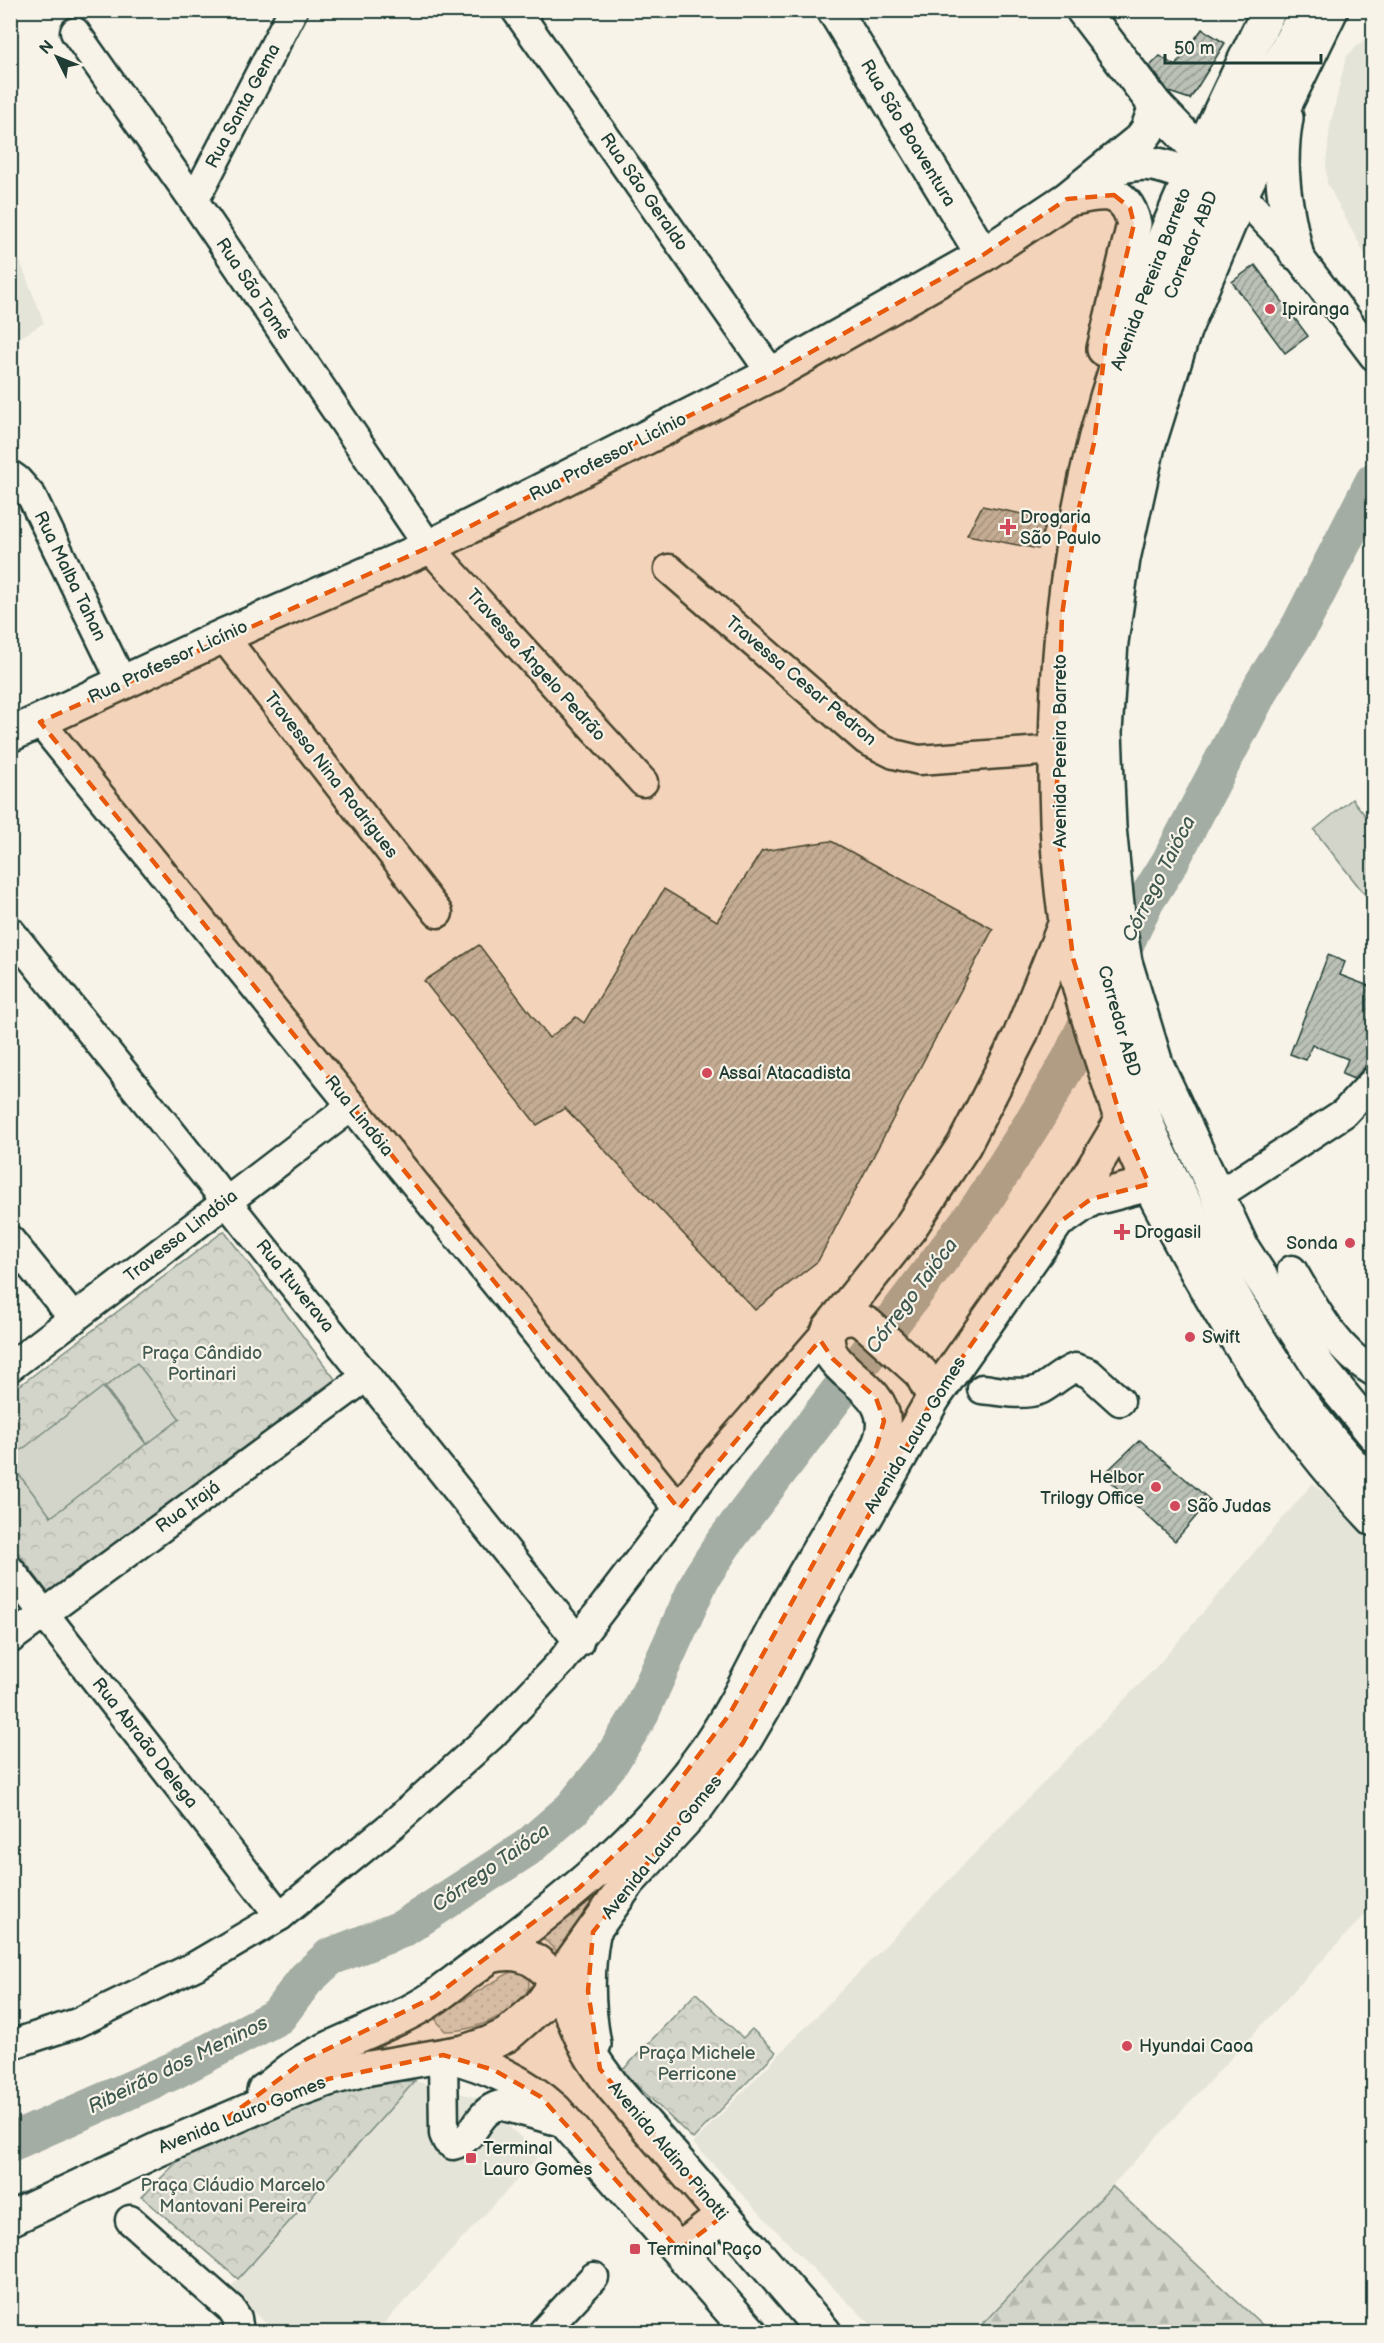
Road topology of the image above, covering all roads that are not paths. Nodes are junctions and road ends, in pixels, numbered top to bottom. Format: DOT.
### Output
graph roads {
  1 [pos="293,10"];
  2 [pos="834,10"];
  3 [pos="1083,10"];
  4 [pos="1269,10"];
  5 [pos="1304,10"];
  6 [pos="1331,10"];
  7 [pos="526,14"];
  8 [pos="75,32"];
  9 [pos="1290,92"];
  10 [pos="1156,106"];
  11 [pos="1096,176"];
  12 [pos="1213,177"];
  13 [pos="1067,199"];
  14 [pos="194,201"];
  15 [pos="1296,254"];
  16 [pos="983,255"];
  17 [pos="1374,356"];
  18 [pos="772,374"];
  19 [pos="1162,404"];
  20 [pos="1094,443"];
  21 [pos="10,476"];
  22 [pos="1111,493"];
  23 [pos="429,547"];
  24 [pos="669,569"];
  25 [pos="223,636"];
  26 [pos="122,682"];
  27 [pos="40,722"];
  28 [pos="10,735"];
  29 [pos="1056,750"];
  30 [pos="643,782"];
  31 [pos="438,913"];
  32 [pos="1066,922"];
  33 [pos="10,931"];
  34 [pos="1108,932"];
  35 [pos="1118,1026"];
  36 [pos="1156,1064"];
  37 [pos="1374,1081"];
  38 [pos="1139,1091"];
  39 [pos="351,1106"];
  40 [pos="1122,1122"];
  41 [pos="1149,1184"];
  42 [pos="1217,1196"];
  43 [pos="226,1202"];
  44 [pos="1057,1224"];
  45 [pos="10,1240"];
  46 [pos="1293,1270"];
  47 [pos="74,1319"];
  48 [pos="835,1344"];
  49 [pos="10,1367"];
  50 [pos="1374,1372"];
  51 [pos="367,1376"];
  52 [pos="982,1389"];
  53 [pos="934,1397"];
  54 [pos="1120,1401"];
  55 [pos="1374,1434"];
  56 [pos="1374,1484"];
  57 [pos="679,1509"];
  58 [pos="1374,1519"];
  59 [pos="10,1570"];
  60 [pos="45,1614"];
  61 [pos="10,1639"];
  62 [pos="579,1642"];
  63 [pos="280,1916"];
  64 [pos="593,1932"];
  65 [pos="490,1956"];
  66 [pos="556,1983"];
  67 [pos="434,1997"];
  68 [pos="10,2045"];
  69 [pos="443,2055"];
  70 [pos="600,2069"];
  71 [pos="223,2121"];
  72 [pos="569,2124"];
  73 [pos="723,2216"];
  74 [pos="10,2219"];
  75 [pos="130,2220"];
  76 [pos="679,2250"];
  77 [pos="594,2277"];
  78 [pos="239,2331"];
  79 [pos="543,2332"];
  80 [pos="750,2332"];
  81 [pos="824,2332"];
  1 -- 14 [label="street, Rua Santa Gema"];
  2 -- 16 [label="main road, Rua São Boaventura"];
  3 -- 10 [label="main road"];
  4 -- 12 [label="main road, Avenida Pereira Barreto"];
  5 -- 12 [label="street, Corredor ABD"];
  6 -- 9 [label="main road, Avenida Pereira Barreto"];
  7 -- 18 [label="street, Rua São Geraldo"];
  8 -- 14 [label="street, Rua São Tomé"];
  9 -- 12 [label="main road, Avenida Pereira Barreto"];
  9 -- 15 [label="main road"];
  10 -- 11 [label="main road, Rua Professor Licínio"];
  10 -- 12 [label="main road"];
  11 -- 12 [label="main road"];
  11 -- 13 [label="main road, Rua Professor Licínio"];
  12 -- 15 [label="street"];
  12 -- 19 [label="main road, Avenida Pereira Barreto"];
  12 -- 20 [label="main road, Avenida Pereira Barreto"];
  12 -- 22 [label="street, Corredor ABD"];
  13 -- 16 [label="main road, Rua Professor Licínio"];
  13 -- 20 [label="main road"];
  14 -- 23 [label="street, Rua São Tomé"];
  15 -- 17 [label="street"];
  16 -- 18 [label="main road, Rua Professor Licínio"];
  18 -- 23 [label="main road, Rua Professor Licínio"];
  19 -- 22 [label="street, Corredor ABD"];
  19 -- 34 [label="main road, Avenida Pereira Barreto"];
  20 -- 29 [label="main road, Avenida Pereira Barreto"];
  21 -- 26 [label="street, Rua Malba Tahan"];
  22 -- 34 [label="street, Corredor ABD"];
  23 -- 25 [label="main road, Rua Professor Licínio"];
  23 -- 30 [label="street, Travessa Ângelo Pedrão"];
  24 -- 29 [label="street, Travessa Cesar Pedron"];
  25 -- 26 [label="main road, Rua Professor Licínio"];
  25 -- 31 [label="street, Travessa Nina Rodrigues"];
  26 -- 27 [label="main road, Rua Professor Licínio"];
  27 -- 28 [label="main road, Rua Professor Licínio"];
  27 -- 39 [label="street, Rua Lindóia"];
  29 -- 32 [label="main road, Avenida Pereira Barreto"];
  32 -- 35 [label="main road, Avenida Pereira Barreto"];
  32 -- 48 [label="main road"];
  33 -- 43 [label="street, Rua Ituverava"];
  34 -- 35 [label="main road, Avenida Pereira Barreto"];
  35 -- 36 [label="main road, Avenida Pereira Barreto"];
  35 -- 38 [label="street, Corredor ABD"];
  35 -- 40 [label="main road, Avenida Pereira Barreto"];
  36 -- 38 [label="main road, Avenida Lauro Gomes"];
  36 -- 42 [label="main road, Avenida Pereira Barreto"];
  37 -- 42 [label="street"];
  38 -- 40 [label="main road, Avenida Lauro Gomes"];
  38 -- 56 [label="street, Corredor ABD"];
  39 -- 43 [label="street, Travessa Lindóia"];
  39 -- 57 [label="street, Rua Lindóia"];
  40 -- 41 [label="main road, Avenida Pereira Barreto"];
  40 -- 44 [label="main road, Avenida Lauro Gomes"];
  41 -- 44 [label="main road, Avenida Lauro Gomes"];
  41 -- 58 [label="main road, Avenida Pereira Barreto"];
  42 -- 55 [label="main road, Avenida Pereira Barreto"];
  43 -- 47 [label="street, Travessa Lindóia"];
  43 -- 51 [label="street, Rua Ituverava"];
  44 -- 53 [label="main road, Avenida Lauro Gomes"];
  45 -- 47 [label="street"];
  46 -- 50 [label="street"];
  47 -- 49 [label="street, Travessa Lindóia"];
  48 -- 53 [label="main road"];
  48 -- 57 [label="street"];
  48 -- 65 [label="main road, Avenida Lauro Gomes"];
  51 -- 60 [label="street, Rua Irajá"];
  51 -- 62 [label="street, Rua Ituverava"];
  52 -- 54 [label="street"];
  53 -- 64 [label="main road, Avenida Lauro Gomes"];
  57 -- 62 [label="street"];
  59 -- 60 [label="street, Rua Abraão Delega"];
  60 -- 61 [label="street, Rua Irajá"];
  60 -- 63 [label="street, Rua Abraão Delega"];
  62 -- 63 [label="street"];
  63 -- 68 [label="street"];
  64 -- 66 [label="main road, Avenida Lauro Gomes"];
  64 -- 70 [label="main road"];
  65 -- 66 [label="main road, Avenida Aldino Pinotti"];
  65 -- 67 [label="main road, Avenida Lauro Gomes"];
  66 -- 69 [label="main road, Avenida Lauro Gomes"];
  66 -- 70 [label="main road, Avenida Aldino Pinotti"];
  67 -- 69 [label="main road"];
  67 -- 71 [label="main road, Avenida Lauro Gomes"];
  69 -- 71 [label="main road, Avenida Lauro Gomes"];
  69 -- 72 [label="main road"];
  69 -- 72 [label="street"];
  70 -- 73 [label="main road, Avenida Aldino Pinotti"];
  71 -- 74 [label="main road, Avenida Lauro Gomes"];
  72 -- 76 [label="main road"];
  73 -- 76 [label="main road"];
  73 -- 81 [label="main road, Avenida Aldino Pinotti"];
  75 -- 78 [label="street"];
  76 -- 80 [label="main road"];
  77 -- 79 [label="street"];
}
